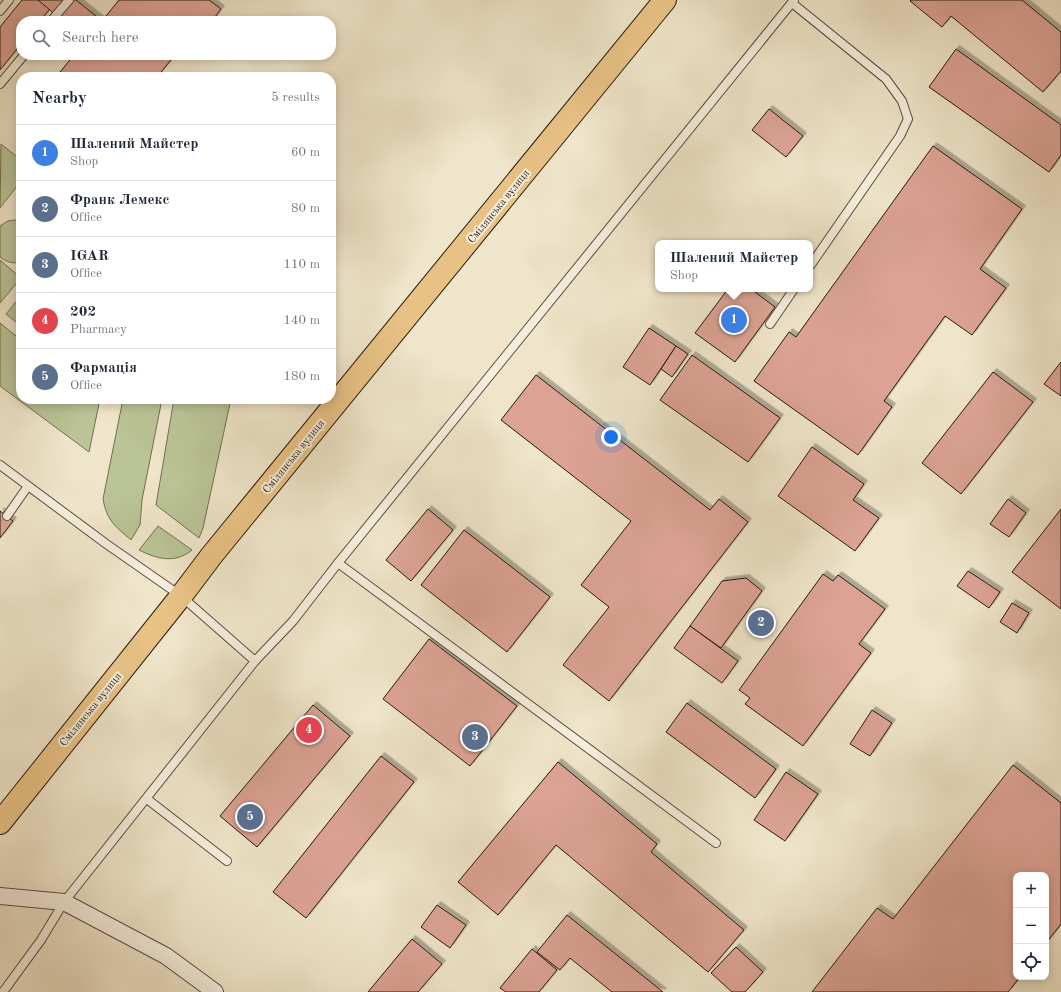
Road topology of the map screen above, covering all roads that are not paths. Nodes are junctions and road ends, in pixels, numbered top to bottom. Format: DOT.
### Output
graph roads {
  1 [pos="9,0"];
  2 [pos="69,0"];
  3 [pos="665,0"];
  4 [pos="793,1"];
  5 [pos="0,11"];
  6 [pos="56,16"];
  7 [pos="20,60"];
  8 [pos="0,84"];
  9 [pos="813,262"];
  10 [pos="792,292"];
  11 [pos="770,324"];
  12 [pos="336,403"];
  13 [pos="335,404"];
  14 [pos="0,465"];
  15 [pos="28,486"];
  16 [pos="7,516"];
  17 [pos="338,563"];
  18 [pos="181,596"];
  19 [pos="256,661"];
  20 [pos="147,799"];
  21 [pos="0,823"];
  22 [pos="716,843"];
  23 [pos="227,861"];
  24 [pos="0,896"];
  25 [pos="64,902"];
  26 [pos="3,992"];
  27 [pos="216,992"];
  1 -- 5 [label="lane"];
  2 -- 6 [label="lane"];
  3 -- 12 [label="main road, Смілянська вулиця"];
  4 -- 9 [label="lane"];
  4 -- 17 [label="lane"];
  7 -- 8 [label="lane"];
  10 -- 11 [label="lane"];
  13 -- 18 [label="main road, Смілянська вулиця"];
  14 -- 15 [label="lane"];
  15 -- 16 [label="lane"];
  15 -- 18 [label="lane"];
  17 -- 19 [label="lane"];
  17 -- 22 [label="lane"];
  18 -- 19 [label="lane"];
  18 -- 21 [label="main road, Смілянська вулиця"];
  19 -- 20 [label="lane"];
  20 -- 23 [label="lane"];
  20 -- 25 [label="lane"];
  24 -- 25 [label="street"];
  25 -- 26 [label="lane"];
  25 -- 27 [label="street"];
}
